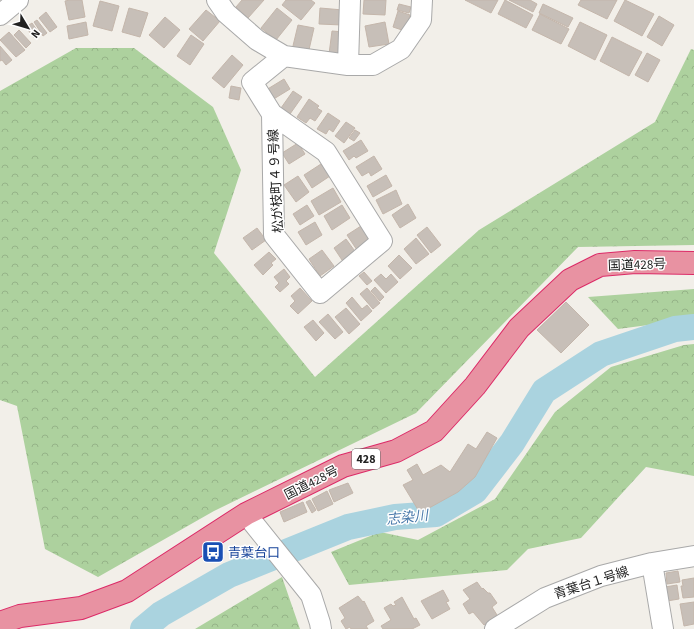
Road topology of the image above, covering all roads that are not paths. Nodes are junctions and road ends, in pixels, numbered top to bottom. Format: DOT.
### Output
graph roads {
  1 [pos="18,0"];
  2 [pos="216,0"];
  3 [pos="350,0"];
  4 [pos="422,0"];
  5 [pos="0,15"];
  6 [pos="284,56"];
  7 [pos="348,65"];
  8 [pos="272,114"];
  9 [pos="694,263"];
  10 [pos="246,514"];
  11 [pos="694,556"];
  12 [pos="652,563"];
  13 [pos="0,623"];
  14 [pos="321,629"];
  15 [pos="495,629"];
  16 [pos="664,629"];
  1 -- 5 [label="street"];
  2 -- 6 [label="street"];
  3 -- 7 [label="street"];
  4 -- 7 [label="street"];
  6 -- 7 [label="street"];
  6 -- 8 [label="street, 松が枝町４９号線"];
  8 -- 8 [label="street, 松が枝町４９号線"];
  9 -- 10 [label="highway, 国道428号 / 428"];
  10 -- 13 [label="highway, 国道428号 / 428"];
  10 -- 14 [label="street"];
  11 -- 12 [label="street, 青葉台１号線"];
  12 -- 15 [label="street, 青葉台１号線"];
  12 -- 16 [label="street"];
}
